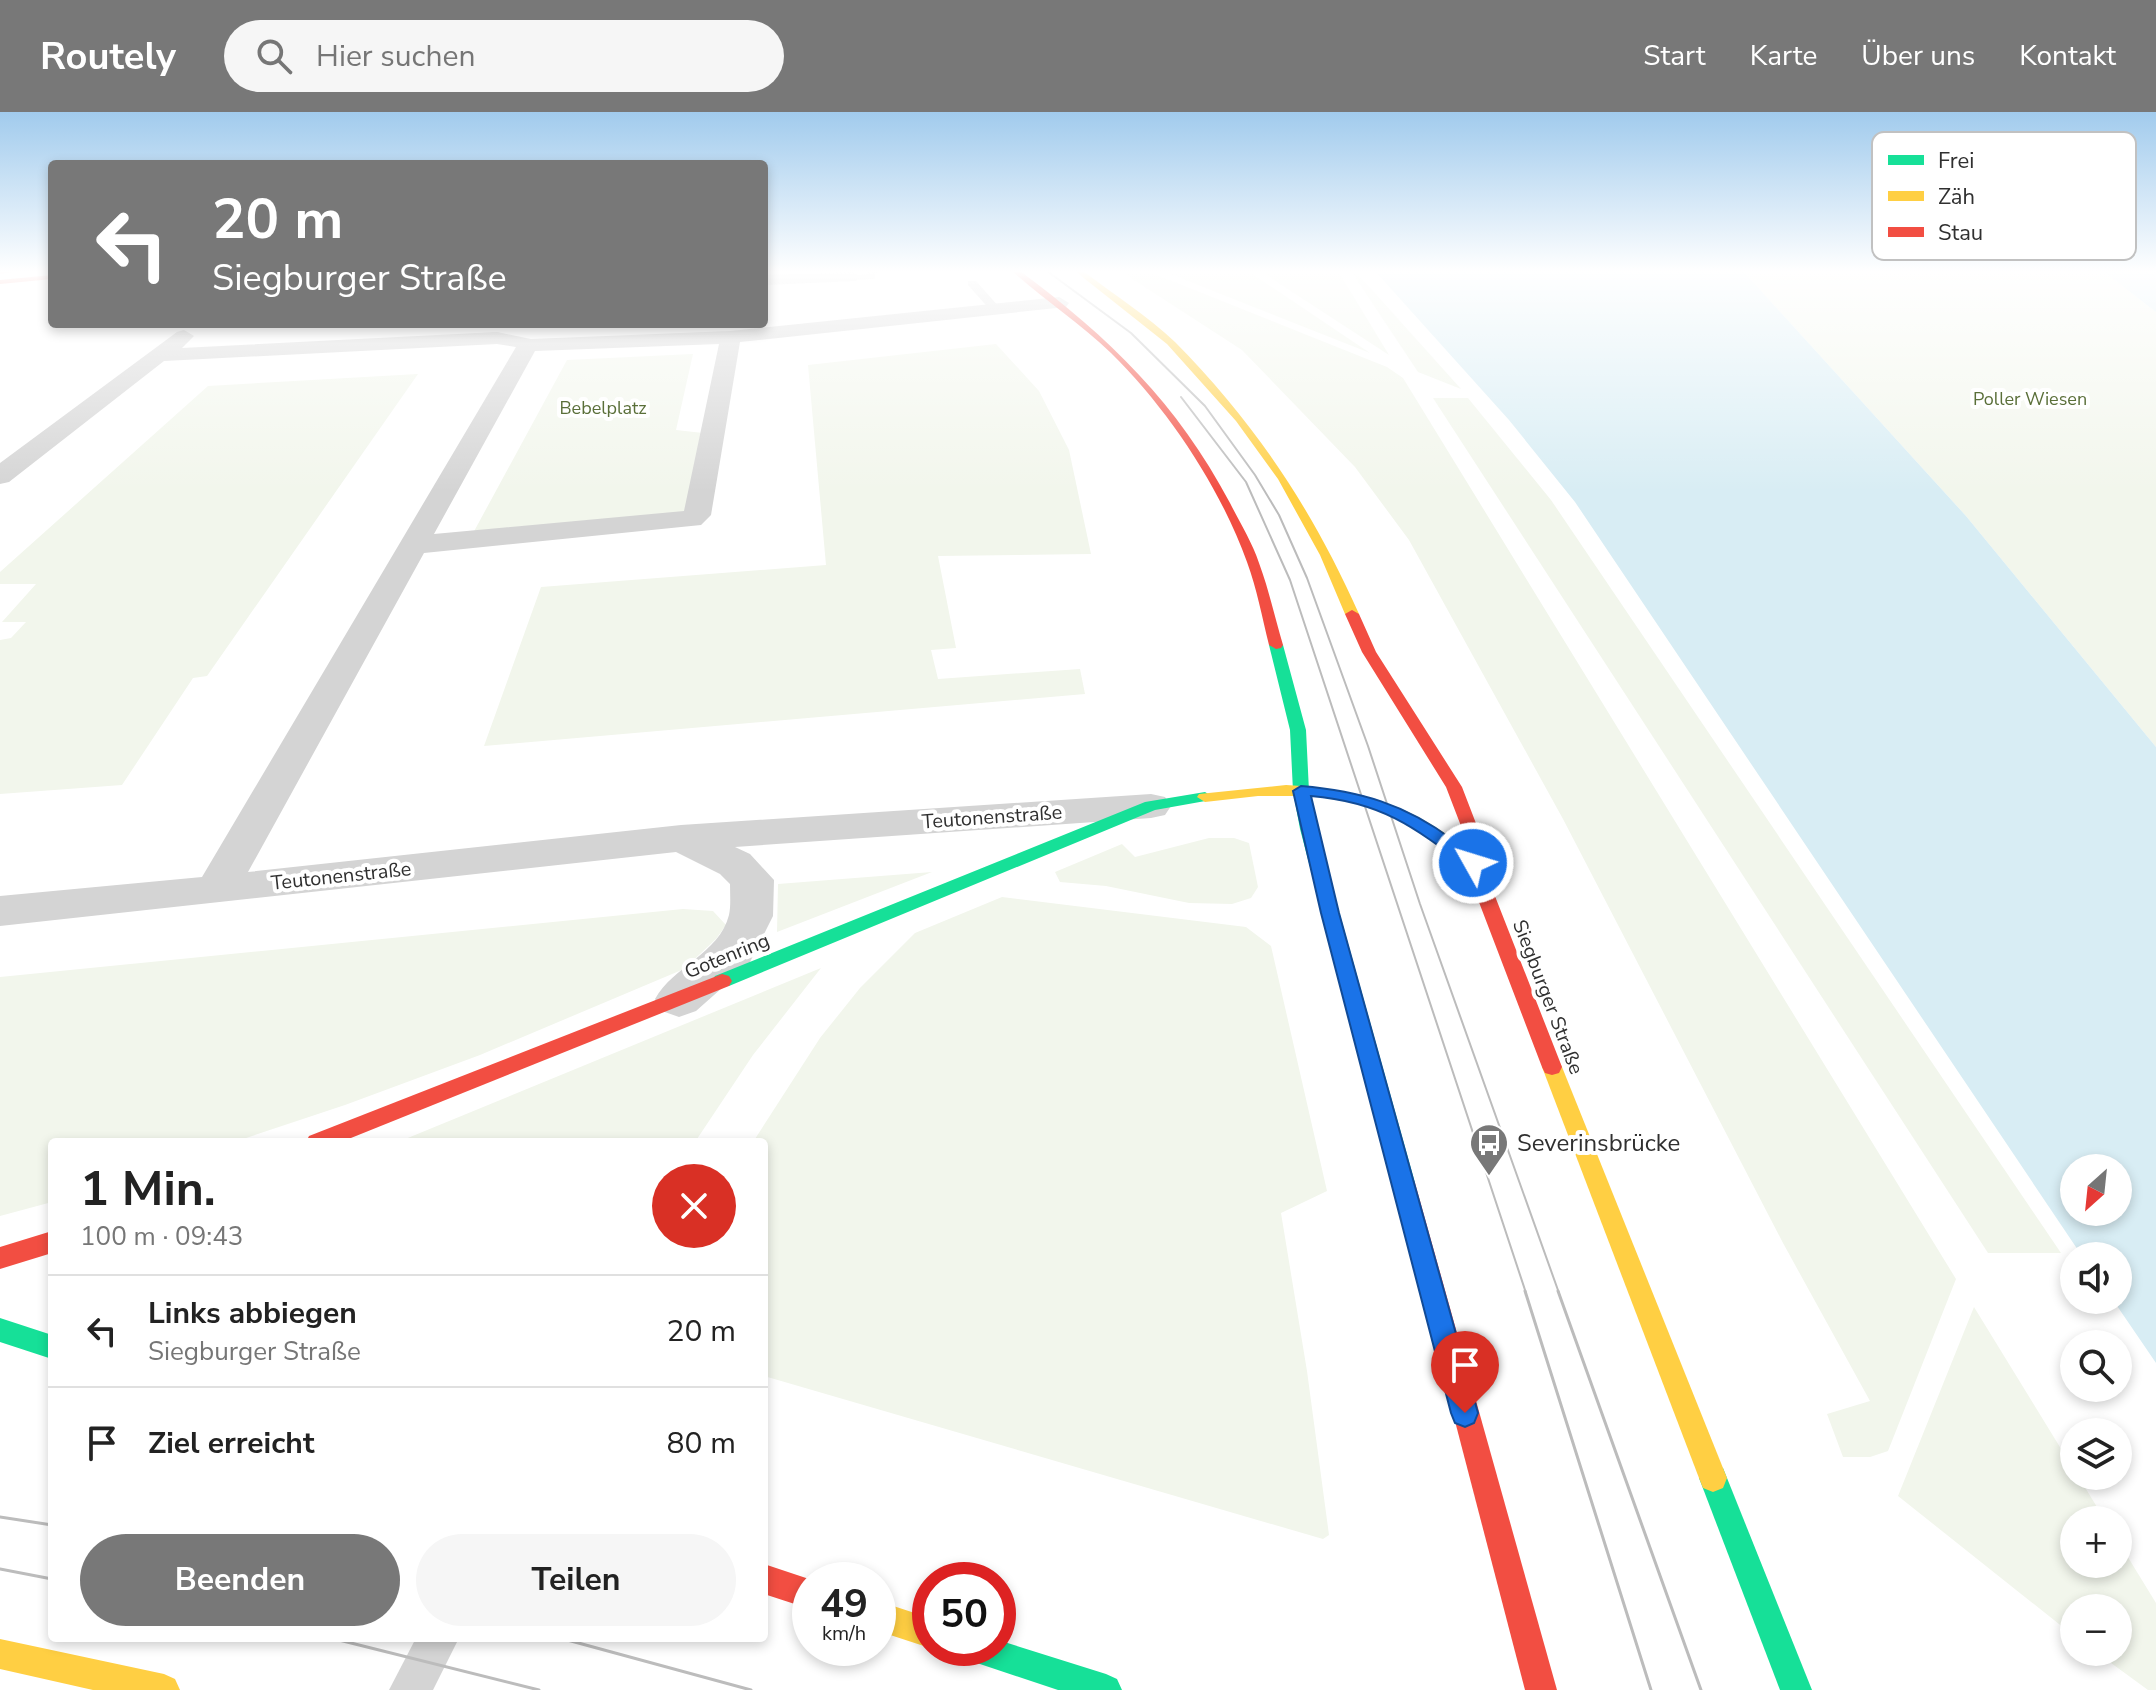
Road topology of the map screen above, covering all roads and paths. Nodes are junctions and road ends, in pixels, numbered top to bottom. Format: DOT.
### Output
graph roads {
  1 [pos="174,345"];
  2 [pos="319,345"];
  3 [pos="363,345"];
  4 [pos="528,345"];
  5 [pos="537,345"];
  6 [pos="730,345"];
  7 [pos="1108,345"];
  8 [pos="1172,345"];
  9 [pos="316,347"];
  10 [pos="162,355"];
  11 [pos="0,476"];
  12 [pos="415,545"];
  13 [pos="1301,791"];
  14 [pos="1151,806"];
  15 [pos="681,838"];
  16 [pos="1473,863"];
  17 [pos="216,890"];
  18 [pos="0,911"];
  19 [pos="679,999"];
  20 [pos="327,1138"];
  21 [pos="48,1243"];
  22 [pos="0,1258"];
  23 [pos="0,1330"];
  24 [pos="48,1346"];
  25 [pos="768,1580"];
  26 [pos="792,1588"];
  27 [pos="437,1642"];
  28 [pos="0,1654"];
  29 [pos="1016,1661"];
  30 [pos="164,1690"];
  31 [pos="410,1690"];
  32 [pos="1106,1690"];
  33 [pos="1541,1690"];
  34 [pos="1796,1690"];
  1 -- 10 [label="street"];
  2 -- 9 [label="street"];
  3 -- 9 [label="street"];
  4 -- 5 [label="street"];
  4 -- 12 [label="street"];
  6 -- 12 [label="street"];
  7 -- 13 [label="main road"];
  8 -- 16 [label="main road, Siegburger Straße"];
  9 -- 10 [label="street"];
  10 -- 11 [label="street"];
  12 -- 17 [label="street"];
  13 -- 14 [label="main road, Teutonenstraße"];
  13 -- 16 [label="main road"];
  13 -- 33 [label="main road"];
  14 -- 15 [label="street, Teutonenstraße"];
  14 -- 19 [label="main road, Gotenring"];
  15 -- 17 [label="street, Teutonenstraße"];
  15 -- 19 [label="street"];
  16 -- 34 [label="main road, Siegburger Straße"];
  17 -- 18 [label="street, Teutonenstraße"];
  19 -- 20 [label="main road, Gotenring"];
  21 -- 22 [label="main road"];
  23 -- 24 [label="main road"];
  25 -- 26 [label="main road"];
  27 -- 31 [label="lane"];
  28 -- 30 [label="main road"];
  29 -- 32 [label="main road"];
}
